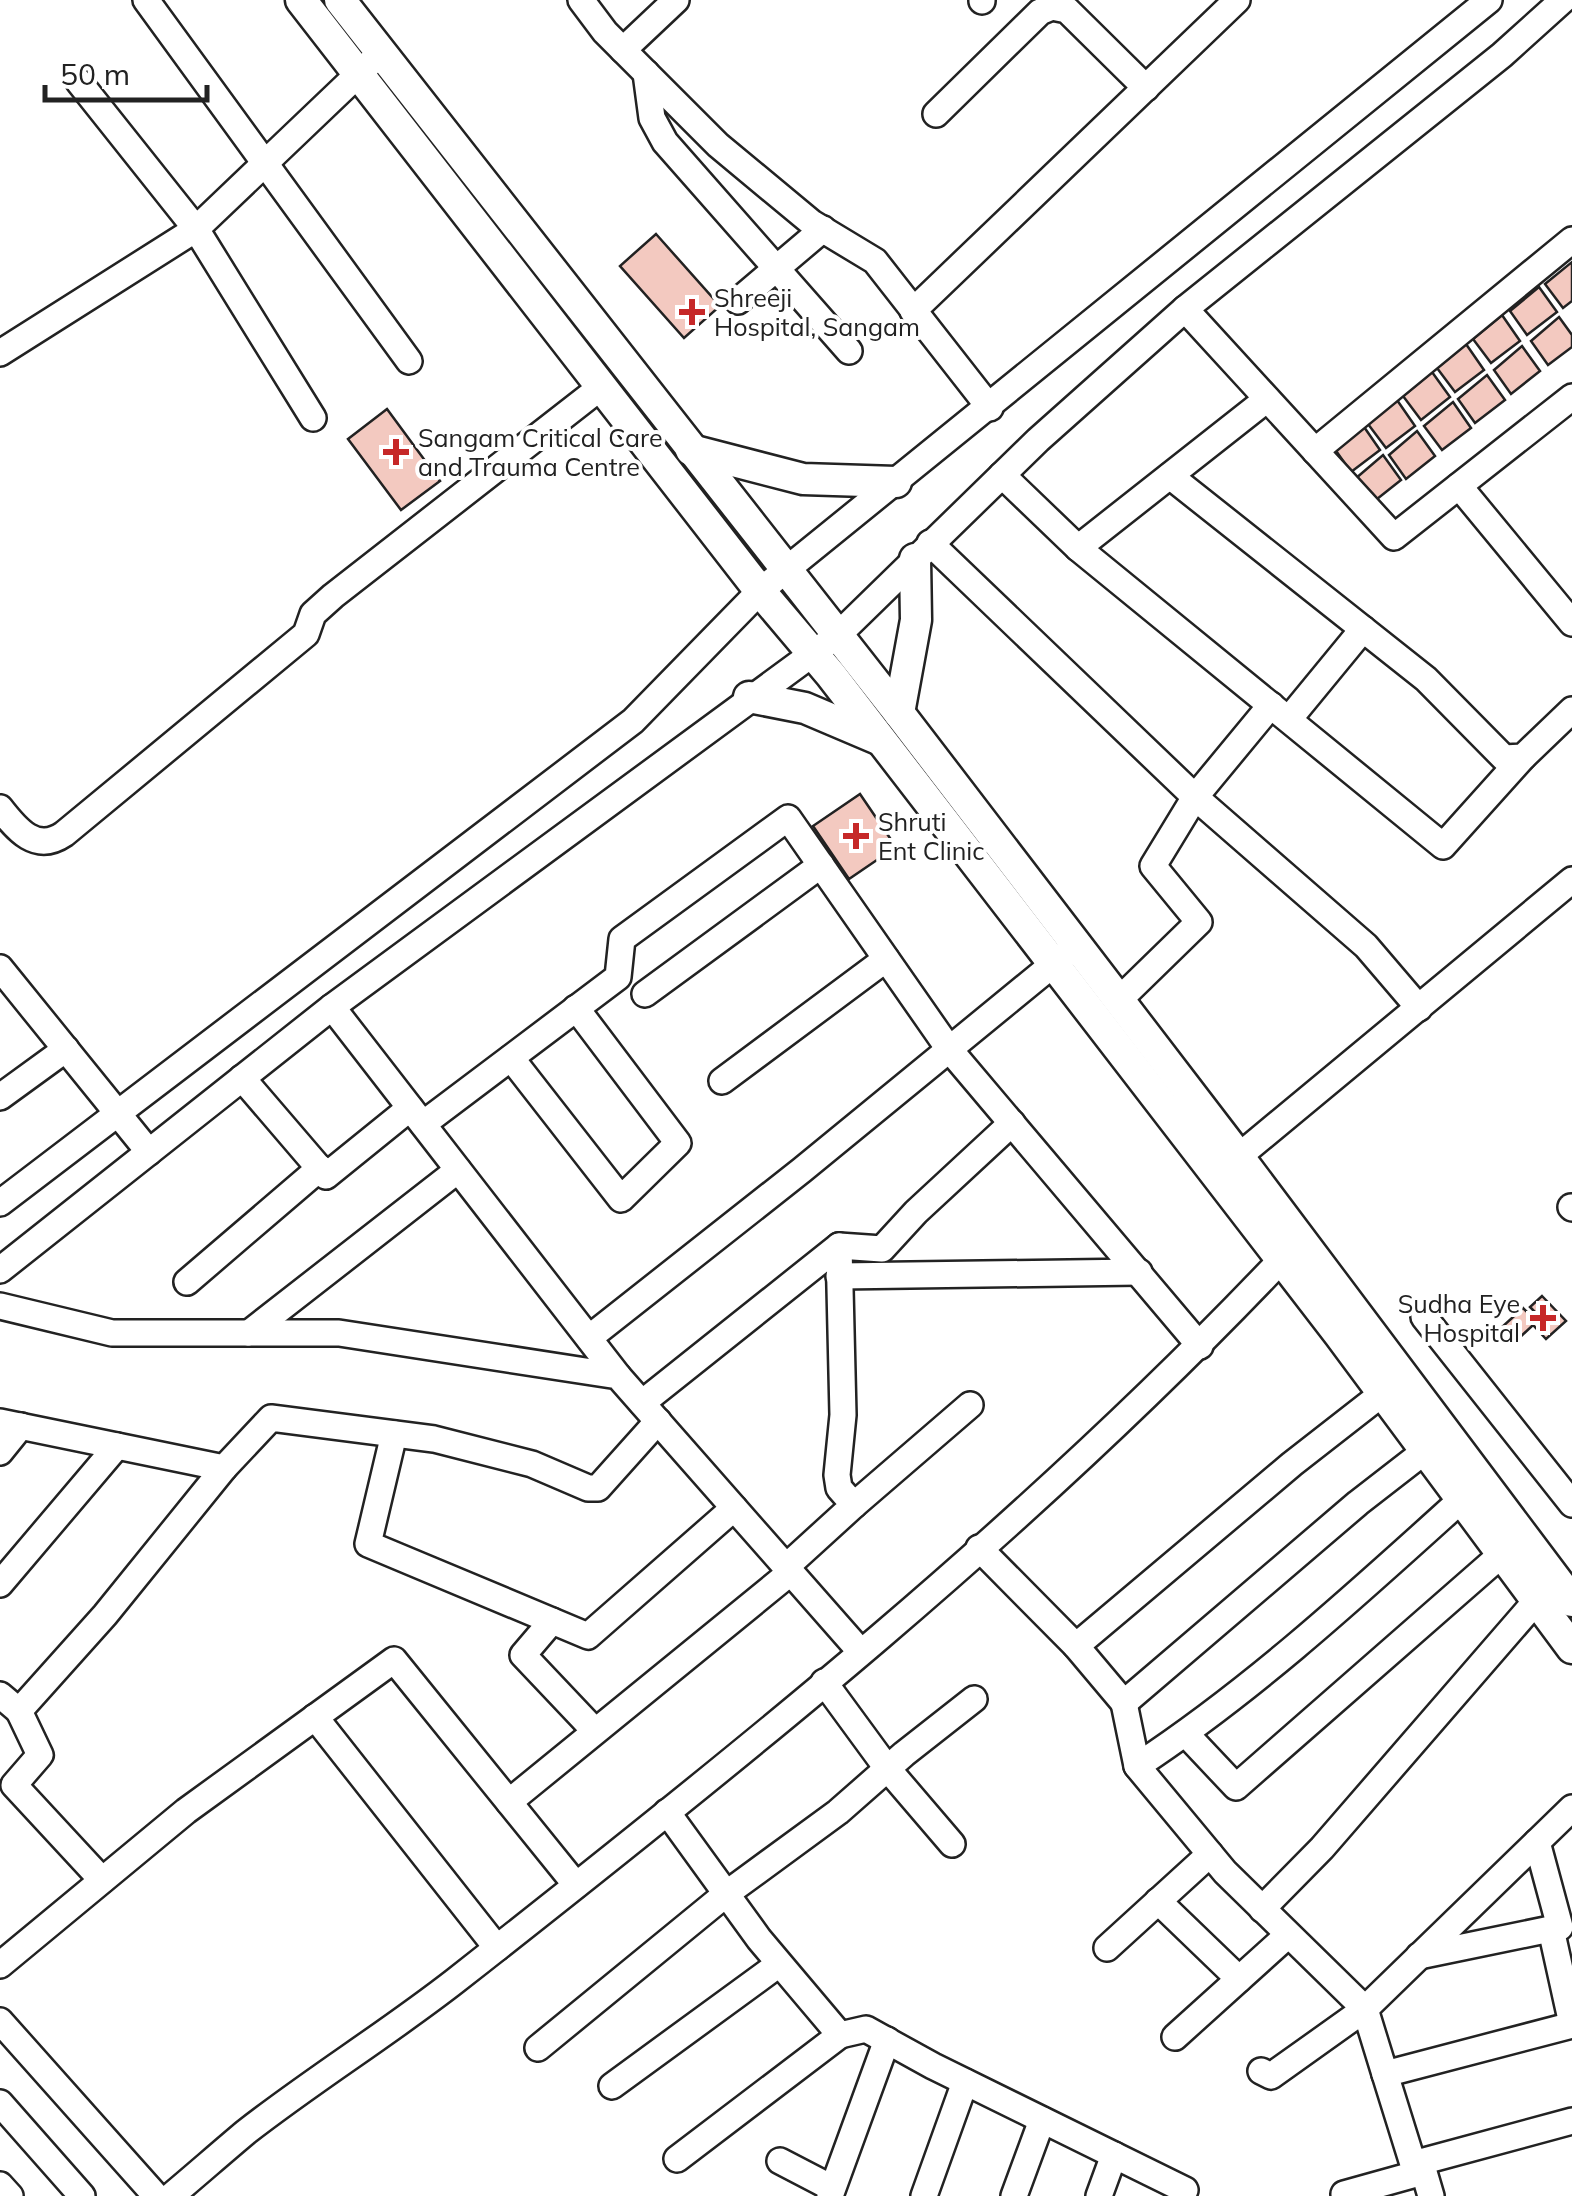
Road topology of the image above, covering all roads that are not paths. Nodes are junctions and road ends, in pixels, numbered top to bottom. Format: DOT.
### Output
graph roads {
  1 [pos="146,0"];
  2 [pos="301,0"];
  3 [pos="340,0"];
  4 [pos="581,0"];
  5 [pos="676,0"];
  6 [pos="1490,0"];
  7 [pos="1225,4"];
  8 [pos="1551,4"];
  9 [pos="624,50"];
  10 [pos="381,52"];
  11 [pos="646,73"];
  12 [pos="357,74"];
  13 [pos="78,82"];
  14 [pos="1146,88"];
  15 [pos="936,114"];
  16 [pos="264,164"];
  17 [pos="196,229"];
  18 [pos="822,229"];
  19 [pos="1572,240"];
  20 [pos="776,268"];
  21 [pos="738,301"];
  22 [pos="1185,310"];
  23 [pos="913,311"];
  24 [pos="849,351"];
  25 [pos="0,353"];
  26 [pos="409,361"];
  27 [pos="601,388"];
  28 [pos="1267,399"];
  29 [pos="1570,404"];
  30 [pos="990,408"];
  31 [pos="313,418"];
  32 [pos="691,450"];
  33 [pos="1315,452"];
  34 [pos="1002,475"];
  35 [pos="1170,476"];
  36 [pos="896,482"];
  37 [pos="1459,486"];
  38 [pos="1078,548"];
  39 [pos="922,551"];
  40 [pos="786,570"];
  41 [pos="760,592"];
  42 [pos="1572,622"];
  43 [pos="1363,629"];
  44 [pos="838,634"];
  45 [pos="812,653"];
  46 [pos="749,698"];
  47 [pos="1572,710"];
  48 [pos="1280,712"];
  49 [pos="898,713"];
  50 [pos="878,739"];
  51 [pos="1522,757"];
  52 [pos="1195,797"];
  53 [pos="0,808"];
  54 [pos="821,865"];
  55 [pos="1572,880"];
  56 [pos="1077,944"];
  57 [pos="886,959"];
  58 [pos="1052,965"];
  59 [pos="0,968"];
  60 [pos="644,994"];
  61 [pos="1119,1000"];
  62 [pos="332,1007"];
  63 [pos="576,1008"];
  64 [pos="1419,1008"];
  65 [pos="950,1049"];
  66 [pos="66,1050"];
  67 [pos="511,1058"];
  68 [pos="242,1078"];
  69 [pos="722,1081"];
  70 [pos="0,1098"];
  71 [pos="116,1112"];
  72 [pos="416,1116"];
  73 [pos="1012,1123"];
  74 [pos="149,1152"];
  75 [pos="1228,1166"];
  76 [pos="320,1168"];
  77 [pos="458,1170"];
  78 [pos="0,1203"];
  79 [pos="838,1246"];
  80 [pos="1282,1260"];
  81 [pos="0,1270"];
  82 [pos="1138,1272"];
  83 [pos="840,1276"];
  84 [pos="187,1282"];
  85 [pos="0,1306"];
  86 [pos="1424,1317"];
  87 [pos="249,1333"];
  88 [pos="589,1338"];
  89 [pos="1200,1346"];
  90 [pos="618,1376"];
  91 [pos="1383,1394"];
  92 [pos="970,1405"];
  93 [pos="650,1412"];
  94 [pos="11,1424"];
  95 [pos="394,1434"];
  96 [pos="118,1446"];
  97 [pos="1426,1450"];
  98 [pos="0,1452"];
  99 [pos="224,1468"];
  100 [pos="1462,1499"];
  101 [pos="1572,1504"];
  102 [pos="854,1505"];
  103 [pos="734,1508"];
  104 [pos="979,1548"];
  105 [pos="1502,1554"];
  106 [pos="788,1570"];
  107 [pos="0,1584"];
  108 [pos="1537,1600"];
  109 [pos="1572,1600"];
  110 [pos="552,1621"];
  111 [pos="1569,1638"];
  112 [pos="1076,1646"];
  113 [pos="860,1652"];
  114 [pos="824,1682"];
  115 [pos="974,1700"];
  116 [pos="10,1703"];
  117 [pos="1124,1703"];
  118 [pos="315,1717"];
  119 [pos="594,1730"];
  120 [pos="1186,1734"];
  121 [pos="1137,1766"];
  122 [pos="887,1768"];
  123 [pos="508,1802"];
  124 [pos="1572,1808"];
  125 [pos="667,1812"];
  126 [pos="1536,1842"];
  127 [pos="952,1844"];
  128 [pos="1210,1854"];
  129 [pos="102,1880"];
  130 [pos="576,1885"];
  131 [pos="726,1894"];
  132 [pos="1158,1901"];
  133 [pos="1262,1908"];
  134 [pos="1551,1928"];
  135 [pos="1288,1935"];
  136 [pos="496,1948"];
  137 [pos="1106,1948"];
  138 [pos="4,1954"];
  139 [pos="1419,1956"];
  140 [pos="779,1964"];
  141 [pos="1239,1979"];
  142 [pos="1365,2009"];
  143 [pos="0,2021"];
  144 [pos="1572,2025"];
  145 [pos="840,2034"];
  146 [pos="1175,2037"];
  147 [pos="887,2040"];
  148 [pos="538,2048"];
  149 [pos="1261,2072"];
  150 [pos="1385,2074"];
  151 [pos="965,2082"];
  152 [pos="612,2086"];
  153 [pos="0,2102"];
  154 [pos="1042,2120"];
  155 [pos="1572,2121"];
  156 [pos="1114,2155"];
  157 [pos="677,2159"];
  158 [pos="780,2161"];
  159 [pos="1425,2177"];
  160 [pos="0,2185"];
  161 [pos="1185,2190"];
  162 [pos="831,2192"];
  163 [pos="1344,2194"];
  164 [pos="10,2196"];
  165 [pos="82,2196"];
  166 [pos="156,2196"];
  167 [pos="171,2196"];
  168 [pos="924,2196"];
  169 [pos="1014,2196"];
  170 [pos="1099,2196"];
  1 -- 16 [label="street"];
  2 -- 12 [label="main road"];
  3 -- 10 [label="main road"];
  4 -- 9 [label="street"];
  5 -- 9 [label="street"];
  6 -- 30 [label="street"];
  7 -- 14 [label="street"];
  8 -- 22 [label="street"];
  9 -- 11 [label="street"];
  10 -- 12 [label="street"];
  10 -- 32 [label="main road"];
  11 -- 18 [label="street"];
  11 -- 20 [label="street"];
  12 -- 16 [label="street"];
  12 -- 27 [label="main road"];
  13 -- 17 [label="street"];
  14 -- 15 [label="street"];
  14 -- 23 [label="street"];
  16 -- 17 [label="street"];
  16 -- 26 [label="street"];
  17 -- 25 [label="street"];
  17 -- 31 [label="street"];
  18 -- 20 [label="street"];
  18 -- 23 [label="street"];
  19 -- 33 [label="street"];
  20 -- 21 [label="street"];
  20 -- 24 [label="street"];
  22 -- 28 [label="street"];
  22 -- 34 [label="street"];
  23 -- 30 [label="street"];
  27 -- 41 [label="main road"];
  27 -- 53 [label="street"];
  28 -- 33 [label="street"];
  28 -- 35 [label="street"];
  29 -- 37 [label="street"];
  30 -- 36 [label="street"];
  32 -- 36 [label="main road"];
  32 -- 40 [label="main road"];
  33 -- 37 [label="street"];
  34 -- 38 [label="street"];
  34 -- 39 [label="street"];
  35 -- 38 [label="street"];
  35 -- 43 [label="street"];
  36 -- 40 [label="street"];
  37 -- 42 [label="street"];
  38 -- 48 [label="street"];
  39 -- 44 [label="street"];
  39 -- 49 [label="main road"];
  39 -- 52 [label="street"];
  40 -- 41 [label="street"];
  40 -- 44 [label="main road"];
  41 -- 45 [label="main road"];
  41 -- 71 [label="street"];
  43 -- 48 [label="street"];
  43 -- 51 [label="street"];
  44 -- 45 [label="street"];
  44 -- 49 [label="main road"];
  45 -- 46 [label="street"];
  45 -- 50 [label="main road"];
  46 -- 50 [label="main road"];
  46 -- 62 [label="street"];
  47 -- 51 [label="street"];
  48 -- 51 [label="street"];
  48 -- 52 [label="street"];
  49 -- 56 [label="main road"];
  50 -- 58 [label="main road"];
  52 -- 61 [label="street"];
  52 -- 64 [label="street"];
  54 -- 57 [label="street"];
  54 -- 60 [label="street"];
  54 -- 63 [label="street"];
  55 -- 64 [label="street"];
  56 -- 58 [label="street"];
  56 -- 61 [label="main road"];
  57 -- 65 [label="street"];
  57 -- 69 [label="street"];
  58 -- 65 [label="street"];
  58 -- 75 [label="main road"];
  59 -- 66 [label="street"];
  61 -- 75 [label="main road"];
  62 -- 68 [label="street"];
  62 -- 72 [label="street"];
  63 -- 67 [label="street"];
  63 -- 67 [label="street"];
  64 -- 75 [label="street"];
  65 -- 73 [label="street"];
  65 -- 88 [label="street"];
  66 -- 70 [label="street"];
  66 -- 71 [label="street"];
  67 -- 72 [label="street"];
  68 -- 74 [label="street"];
  68 -- 76 [label="street"];
  71 -- 74 [label="street"];
  71 -- 78 [label="street"];
  72 -- 76 [label="street"];
  72 -- 77 [label="street"];
  73 -- 79 [label="street"];
  73 -- 82 [label="street"];
  74 -- 81 [label="street"];
  75 -- 80 [label="main road"];
  75 -- 109 [label="main road"];
  76 -- 84 [label="street"];
  77 -- 87 [label="street"];
  77 -- 88 [label="street"];
  79 -- 83 [label="street"];
  79 -- 93 [label="street"];
  80 -- 89 [label="street"];
  80 -- 91 [label="main road"];
  82 -- 83 [label="street"];
  82 -- 89 [label="street"];
  83 -- 102 [label="street"];
  85 -- 87 [label="street"];
  86 -- 101 [label="street"];
  87 -- 90 [label="street"];
  88 -- 90 [label="street"];
  89 -- 104 [label="street"];
  90 -- 93 [label="street"];
  91 -- 97 [label="main road"];
  91 -- 112 [label="street"];
  92 -- 102 [label="street"];
  93 -- 95 [label="street"];
  93 -- 103 [label="street"];
  94 -- 96 [label="street"];
  94 -- 98 [label="street"];
  95 -- 99 [label="street"];
  95 -- 110 [label="street"];
  96 -- 99 [label="street"];
  96 -- 107 [label="street"];
  97 -- 100 [label="main road"];
  97 -- 117 [label="street"];
  99 -- 116 [label="street"];
  100 -- 105 [label="main road"];
  100 -- 120 [label="street"];
  102 -- 106 [label="street"];
  103 -- 106 [label="street"];
  103 -- 110 [label="street"];
  104 -- 112 [label="street"];
  104 -- 113 [label="street"];
  105 -- 108 [label="main road"];
  105 -- 120 [label="street"];
  106 -- 113 [label="street"];
  106 -- 119 [label="street"];
  108 -- 111 [label="main road"];
  108 -- 133 [label="street"];
  110 -- 119 [label="street"];
  112 -- 117 [label="street"];
  113 -- 114 [label="street"];
  114 -- 122 [label="street"];
  114 -- 125 [label="street"];
  115 -- 122 [label="street"];
  116 -- 129 [label="street"];
  117 -- 121 [label="street"];
  118 -- 123 [label="street"];
  118 -- 129 [label="street"];
  118 -- 136 [label="street"];
  119 -- 123 [label="street"];
  120 -- 121 [label="street"];
  121 -- 128 [label="street"];
  122 -- 127 [label="street"];
  122 -- 131 [label="street"];
  123 -- 130 [label="street"];
  124 -- 126 [label="street"];
  125 -- 130 [label="street"];
  125 -- 131 [label="street"];
  126 -- 134 [label="street"];
  126 -- 139 [label="street"];
  128 -- 132 [label="street"];
  128 -- 133 [label="street"];
  129 -- 138 [label="street"];
  130 -- 136 [label="street"];
  131 -- 140 [label="street"];
  131 -- 148 [label="street"];
  132 -- 137 [label="street"];
  132 -- 141 [label="street"];
  133 -- 135 [label="street"];
  134 -- 139 [label="street"];
  134 -- 144 [label="street"];
  135 -- 141 [label="street"];
  135 -- 142 [label="street"];
  136 -- 167 [label="street"];
  139 -- 142 [label="street"];
  140 -- 145 [label="street"];
  140 -- 152 [label="street"];
  141 -- 146 [label="street"];
  142 -- 149 [label="street"];
  142 -- 150 [label="street"];
  143 -- 166 [label="street"];
  144 -- 150 [label="street"];
  145 -- 147 [label="street"];
  145 -- 157 [label="street"];
  147 -- 151 [label="street"];
  147 -- 162 [label="street"];
  150 -- 159 [label="street"];
  151 -- 154 [label="street"];
  151 -- 168 [label="street"];
  153 -- 165 [label="street"];
  154 -- 156 [label="street"];
  154 -- 169 [label="street"];
  155 -- 159 [label="street"];
  156 -- 161 [label="street"];
  156 -- 170 [label="street"];
  158 -- 162 [label="street"];
  159 -- 163 [label="street"];
  160 -- 164 [label="street"];
}
